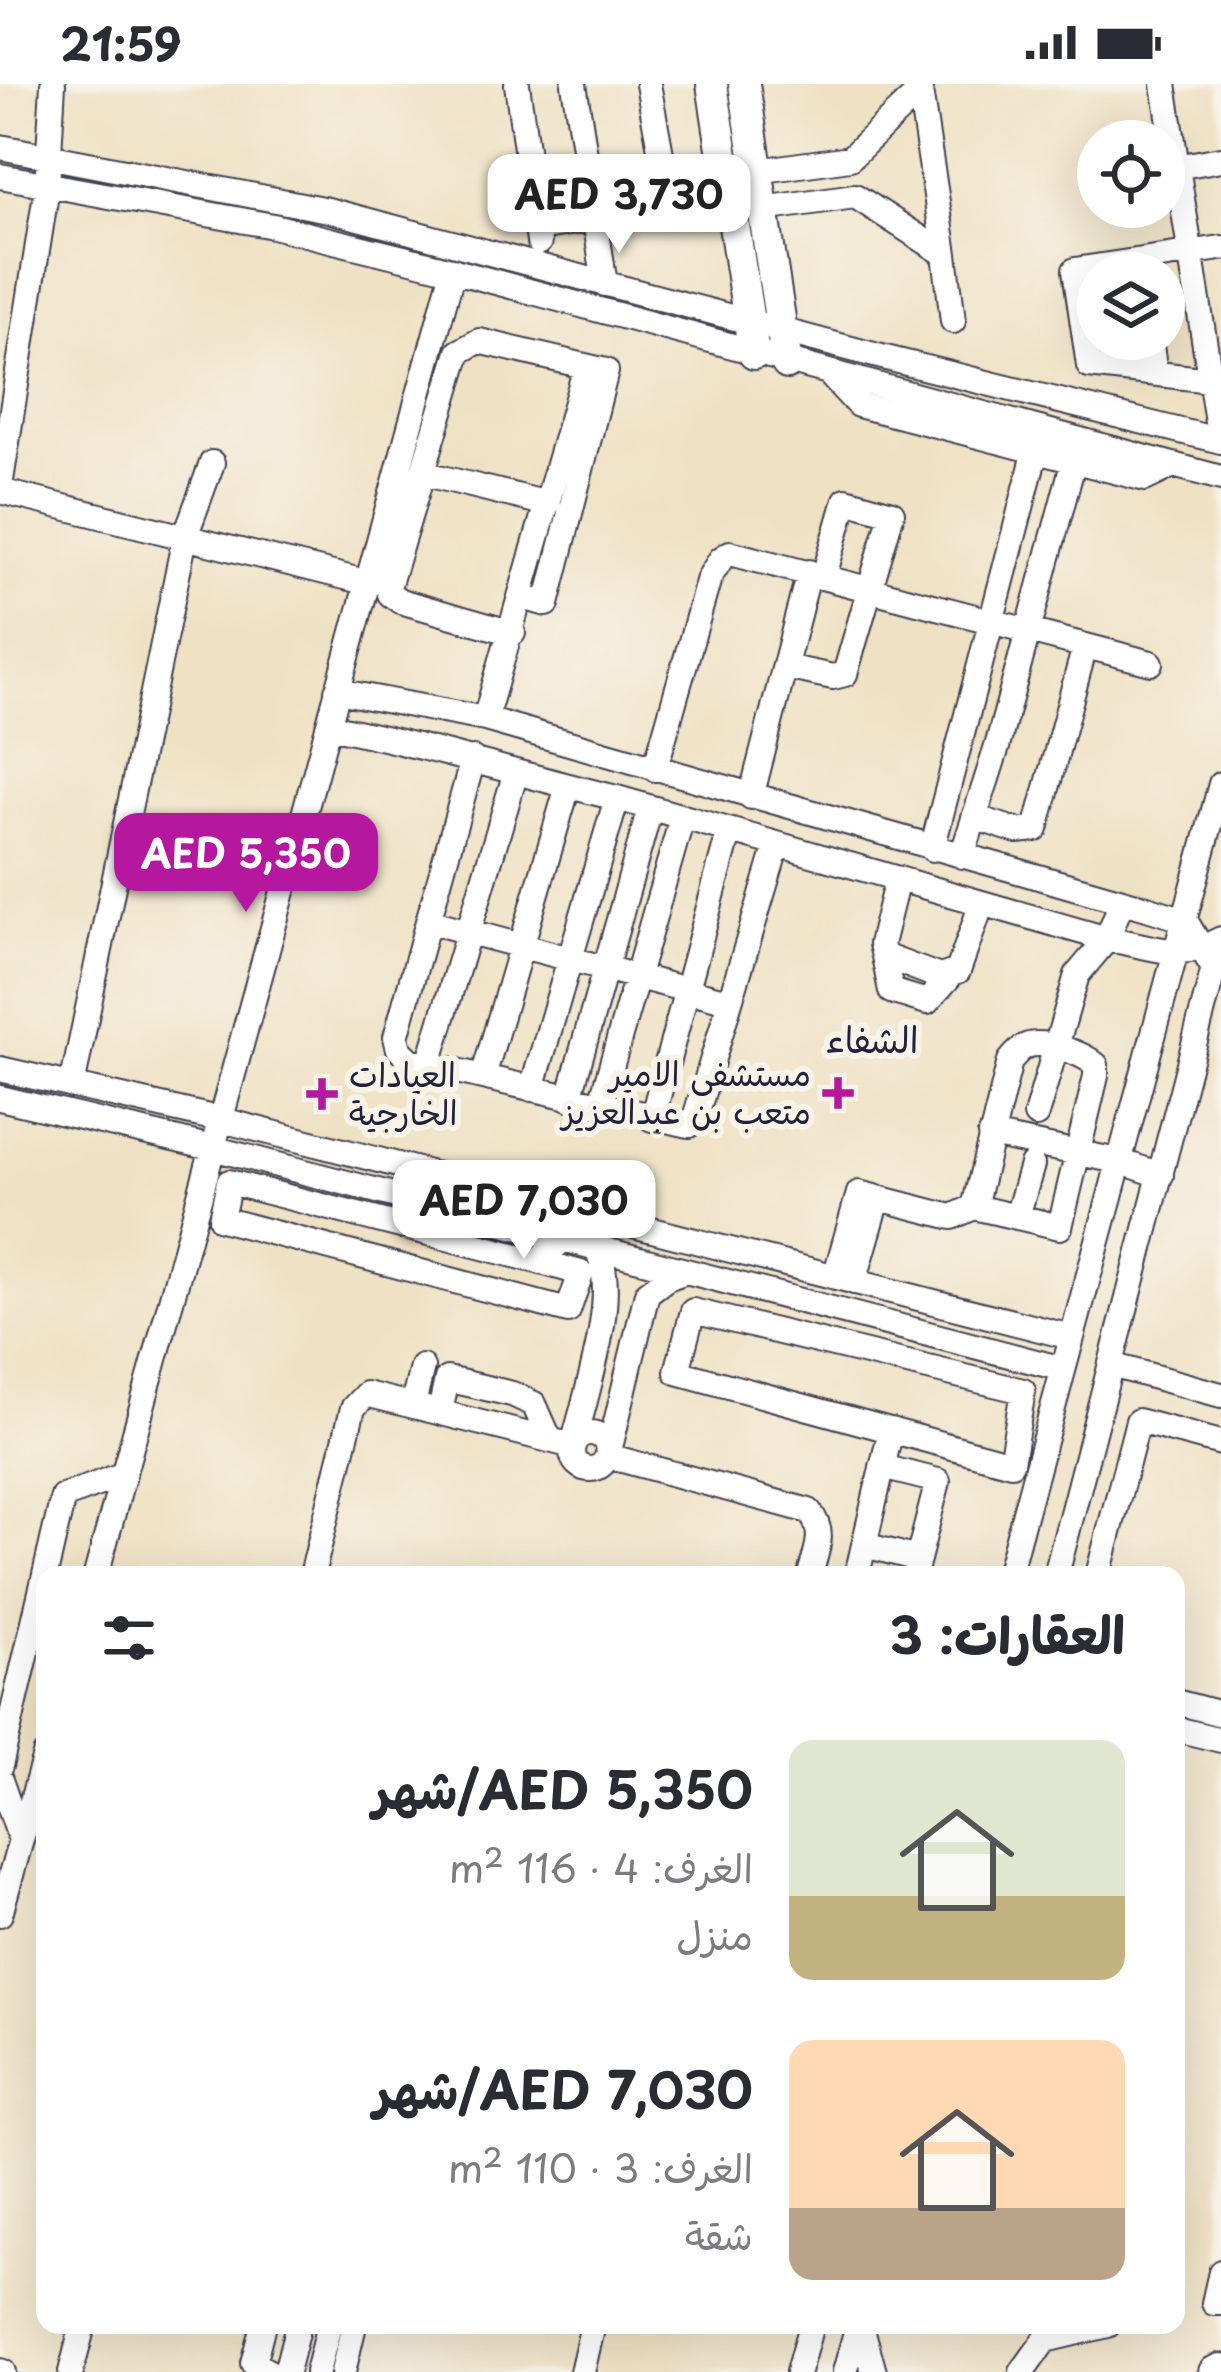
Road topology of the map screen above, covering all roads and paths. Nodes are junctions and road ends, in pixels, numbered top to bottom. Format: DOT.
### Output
graph roads {
  1 [pos="53,84"];
  2 [pos="517,84"];
  3 [pos="574,84"];
  4 [pos="648,84"];
  5 [pos="712,84"];
  6 [pos="744,84"];
  7 [pos="1164,84"];
  8 [pos="1169,120"];
  9 [pos="0,147"];
  10 [pos="49,159"];
  11 [pos="1221,159"];
  12 [pos="834,160"];
  13 [pos="1185,165"];
  14 [pos="757,171"];
  15 [pos="0,176"];
  16 [pos="47,187"];
  17 [pos="840,198"];
  18 [pos="763,209"];
  19 [pos="596,219"];
  20 [pos="1185,225"];
  21 [pos="537,228"];
  22 [pos="1221,248"];
  23 [pos="945,254"];
  24 [pos="1190,254"];
  25 [pos="1185,255"];
  26 [pos="447,260"];
  27 [pos="543,267"];
  28 [pos="604,284"];
  29 [pos="953,321"];
  30 [pos="750,322"];
  31 [pos="783,331"];
  32 [pos="754,354"];
  33 [pos="1088,360"];
  34 [pos="1153,360"];
  35 [pos="788,364"];
  36 [pos="586,367"];
  37 [pos="1155,373"];
  38 [pos="830,375"];
  39 [pos="1210,380"];
  40 [pos="1221,441"];
  41 [pos="1036,451"];
  42 [pos="1073,460"];
  43 [pos="212,463"];
  44 [pos="1174,465"];
  45 [pos="422,472"];
  46 [pos="1221,478"];
  47 [pos="0,489"];
  48 [pos="548,504"];
  49 [pos="185,537"];
  50 [pos="816,574"];
  51 [pos="365,582"];
  52 [pos="871,589"];
  53 [pos="522,597"];
  54 [pos="991,622"];
  55 [pos="1026,631"];
  56 [pos="513,633"];
  57 [pos="1085,646"];
  58 [pos="1151,663"];
  59 [pos="785,667"];
  60 [pos="338,691"];
  61 [pos="485,719"];
  62 [pos="328,726"];
  63 [pos="473,759"];
  64 [pos="656,769"];
  65 [pos="516,772"];
  66 [pos="1221,784"];
  67 [pos="568,786"];
  68 [pos="751,797"];
  69 [pos="617,798"];
  70 [pos="650,809"];
  71 [pos="974,817"];
  72 [pos="682,818"];
  73 [pos="729,833"];
  74 [pos="777,845"];
  75 [pos="932,849"];
  76 [pos="962,856"];
  77 [pos="897,880"];
  78 [pos="1122,901"];
  79 [pos="982,903"];
  80 [pos="1185,920"];
  81 [pos="428,921"];
  82 [pos="469,932"];
  83 [pos="1107,939"];
  84 [pos="522,946"];
  85 [pos="1215,949"];
  86 [pos="1175,954"];
  87 [pos="569,959"];
  88 [pos="605,968"];
  89 [pos="637,977"];
  90 [pos="688,990"];
  91 [pos="728,1001"];
  92 [pos="1054,1048"];
  93 [pos="429,1064"];
  94 [pos="0,1069"];
  95 [pos="483,1077"];
  96 [pos="72,1086"];
  97 [pos="532,1089"];
  98 [pos="0,1098"];
  99 [pos="569,1098"];
  100 [pos="600,1106"];
  101 [pos="1036,1115"];
  102 [pos="652,1119"];
  103 [pos="222,1120"];
  104 [pos="990,1135"];
  105 [pos="216,1150"];
  106 [pos="1077,1153"];
  107 [pos="1118,1161"];
  108 [pos="271,1164"];
  109 [pos="1031,1165"];
  110 [pos="1161,1175"];
  111 [pos="281,1196"];
  112 [pos="974,1207"];
  113 [pos="1017,1217"];
  114 [pos="562,1241"];
  115 [pos="596,1248"];
  116 [pos="537,1261"];
  117 [pos="686,1270"];
  118 [pos="844,1279"];
  119 [pos="795,1299"];
  120 [pos="836,1310"];
  121 [pos="1071,1337"];
  122 [pos="805,1338"];
  123 [pos="1112,1364"];
  124 [pos="422,1367"];
  125 [pos="1063,1369"];
  126 [pos="1221,1396"];
  127 [pos="413,1405"];
  128 [pos="891,1430"];
  129 [pos="561,1442"];
  130 [pos="1221,1443"];
  131 [pos="608,1456"];
  132 [pos="882,1467"];
  133 [pos="124,1474"];
  134 [pos="865,1545"];
  135 [pos="47,1566"];
  136 [pos="98,1566"];
  137 [pos="316,1566"];
  138 [pos="813,1566"];
  139 [pos="859,1566"];
  140 [pos="914,1566"];
  141 [pos="916,1566"];
  142 [pos="1010,1566"];
  143 [pos="1058,1566"];
  144 [pos="1100,1566"];
  145 [pos="36,1613"];
  146 [pos="1185,1704"];
  147 [pos="1221,1714"];
  148 [pos="1185,1731"];
  149 [pos="1221,1740"];
  150 [pos="0,1766"];
  151 [pos="0,1780"];
  152 [pos="36,1801"];
  153 [pos="30,1831"];
  154 [pos="0,1914"];
  155 [pos="1221,2272"];
  156 [pos="1221,2303"];
  157 [pos="81,2334"];
  158 [pos="261,2334"];
  159 [pos="296,2334"];
  160 [pos="327,2334"];
  161 [pos="352,2334"];
  162 [pos="591,2334"];
  163 [pos="809,2334"];
  164 [pos="856,2334"];
  165 [pos="862,2334"];
  166 [pos="1028,2334"];
  167 [pos="1071,2334"];
  168 [pos="71,2372"];
  169 [pos="269,2372"];
  170 [pos="286,2372"];
  171 [pos="317,2372"];
  172 [pos="343,2372"];
  173 [pos="582,2372"];
  174 [pos="798,2372"];
  175 [pos="845,2372"];
  176 [pos="874,2372"];
  177 [pos="1021,2372"];
  1 -- 10 [label="street"];
  2 -- 21 [label="street"];
  3 -- 19 [label="street"];
  4 -- 19 [label="street"];
  5 -- 30 [label="main road"];
  6 -- 14 [label="main road"];
  7 -- 8 [label="street"];
  9 -- 10 [label="street"];
  10 -- 16 [label="street"];
  10 -- 26 [label="street"];
  11 -- 13 [label="street"];
  12 -- 14 [label="street"];
  12 -- 17 [label="street"];
  12 -- 23 [label="street"];
  14 -- 18 [label="main road"];
  15 -- 16 [label="street"];
  16 -- 26 [label="street"];
  16 -- 47 [label="street"];
  17 -- 18 [label="street"];
  17 -- 23 [label="street"];
  18 -- 31 [label="main road"];
  19 -- 21 [label="street"];
  19 -- 28 [label="street"];
  20 -- 24 [label="street"];
  21 -- 27 [label="street"];
  22 -- 24 [label="street"];
  23 -- 29 [label="street"];
  24 -- 25 [label="street"];
  24 -- 39 [label="street"];
  26 -- 27 [label="street"];
  26 -- 32 [label="street"];
  26 -- 51 [label="street"];
  27 -- 28 [label="street"];
  28 -- 30 [label="street"];
  30 -- 31 [label="street"];
  30 -- 32 [label="main road"];
  31 -- 35 [label="main road"];
  31 -- 40 [label="street"];
  32 -- 35 [label="street"];
  33 -- 37 [label="street"];
  34 -- 37 [label="street"];
  35 -- 38 [label="street"];
  36 -- 45 [label="street"];
  36 -- 48 [label="street"];
  36 -- 53 [label="street"];
  37 -- 39 [label="street"];
  38 -- 41 [label="street"];
  38 -- 44 [label="street"];
  39 -- 40 [label="street"];
  41 -- 42 [label="street"];
  41 -- 54 [label="street"];
  42 -- 44 [label="street"];
  42 -- 55 [label="street"];
  43 -- 49 [label="street"];
  44 -- 46 [label="street"];
  45 -- 48 [label="street"];
  45 -- 56 [label="street"];
  47 -- 49 [label="street"];
  48 -- 53 [label="street"];
  49 -- 51 [label="street"];
  49 -- 96 [label="street"];
  50 -- 52 [label="street"];
  50 -- 52 [label="street"];
  50 -- 59 [label="street"];
  50 -- 64 [label="street"];
  51 -- 60 [label="street"];
  52 -- 54 [label="street"];
  52 -- 59 [label="street"];
  53 -- 56 [label="street"];
  54 -- 55 [label="street"];
  54 -- 75 [label="street"];
  55 -- 57 [label="street"];
  55 -- 71 [label="street"];
  56 -- 61 [label="street"];
  57 -- 58 [label="street"];
  57 -- 71 [label="street"];
  59 -- 68 [label="street"];
  60 -- 61 [label="street"];
  60 -- 62 [label="street"];
  61 -- 64 [label="street"];
  62 -- 63 [label="street"];
  62 -- 103 [label="street"];
  63 -- 65 [label="street"];
  63 -- 81 [label="street"];
  64 -- 68 [label="street"];
  65 -- 67 [label="street"];
  65 -- 82 [label="street"];
  66 -- 80 [label="street"];
  67 -- 69 [label="street"];
  67 -- 84 [label="street"];
  68 -- 75 [label="street"];
  69 -- 70 [label="street"];
  69 -- 87 [label="street"];
  70 -- 72 [label="street"];
  70 -- 88 [label="street"];
  71 -- 76 [label="street"];
  72 -- 73 [label="street"];
  72 -- 89 [label="street"];
  73 -- 74 [label="street"];
  73 -- 90 [label="street"];
  74 -- 77 [label="street"];
  74 -- 91 [label="street"];
  75 -- 76 [label="street"];
  76 -- 78 [label="street"];
  77 -- 79 [label="street"];
  77 -- 79 [label="street"];
  78 -- 80 [label="street"];
  78 -- 83 [label="street"];
  79 -- 83 [label="street"];
  80 -- 85 [label="street"];
  80 -- 86 [label="street"];
  81 -- 82 [label="street"];
  81 -- 93 [label="street"];
  82 -- 84 [label="street"];
  82 -- 93 [label="street"];
  83 -- 86 [label="street"];
  83 -- 92 [label="street"];
  84 -- 87 [label="street"];
  84 -- 95 [label="street"];
  85 -- 86 [label="street"];
  85 -- 110 [label="street"];
  86 -- 107 [label="street"];
  87 -- 88 [label="street"];
  87 -- 97 [label="street"];
  88 -- 89 [label="street"];
  88 -- 99 [label="street"];
  89 -- 90 [label="street"];
  89 -- 100 [label="street"];
  90 -- 91 [label="street"];
  90 -- 102 [label="street"];
  91 -- 102 [label="street"];
  92 -- 101 [label="street"];
  92 -- 104 [label="street"];
  92 -- 106 [label="street"];
  93 -- 95 [label="street"];
  94 -- 96 [label="street"];
  95 -- 97 [label="street"];
  96 -- 103 [label="street"];
  97 -- 99 [label="street"];
  98 -- 105 [label="street"];
  99 -- 100 [label="street"];
  100 -- 102 [label="street"];
  103 -- 105 [label="street"];
  103 -- 118 [label="street"];
  104 -- 106 [label="street"];
  104 -- 112 [label="street"];
  105 -- 108 [label="street"];
  105 -- 133 [label="street"];
  106 -- 107 [label="street"];
  106 -- 113 [label="street"];
  107 -- 110 [label="street"];
  107 -- 121 [label="street"];
  108 -- 111 [label="street"];
  108 -- 114 [label="street"];
  109 -- 113 [label="street"];
  110 -- 123 [label="street"];
  111 -- 116 [label="street"];
  111 -- 116 [label="street"];
  112 -- 113 [label="street"];
  112 -- 118 [label="street"];
  114 -- 115 [label="street"];
  114 -- 116 [label="street"];
  115 -- 117 [label="street"];
  115 -- 129 [label="street"];
  117 -- 119 [label="street"];
  117 -- 131 [label="street"];
  118 -- 120 [label="street"];
  118 -- 121 [label="street"];
  119 -- 120 [label="street"];
  119 -- 122 [label="street"];
  120 -- 125 [label="street"];
  121 -- 125 [label="street"];
  122 -- 128 [label="street"];
  122 -- 128 [label="street"];
  123 -- 126 [label="street"];
  123 -- 143 [label="street"];
  124 -- 127 [label="street"];
  125 -- 142 [label="street"];
  127 -- 129 [label="street"];
  127 -- 137 [label="street"];
  128 -- 132 [label="street"];
  129 -- 131 [label="street"];
  130 -- 144 [label="street"];
  131 -- 138 [label="street"];
  132 -- 134 [label="street"];
  132 -- 141 [label="street"];
  133 -- 135 [label="street"];
  133 -- 136 [label="street"];
  134 -- 139 [label="street"];
  134 -- 140 [label="street"];
  145 -- 150 [label="street"];
  146 -- 147 [label="street"];
  148 -- 149 [label="street"];
  151 -- 153 [label="street"];
  152 -- 153 [label="street"];
  153 -- 154 [label="street"];
  155 -- 156 [label="street"];
  157 -- 168 [label="street"];
  158 -- 169 [label="street"];
  159 -- 170 [label="street"];
  160 -- 171 [label="street"];
  161 -- 172 [label="street"];
  162 -- 173 [label="street"];
  163 -- 174 [label="street"];
  164 -- 175 [label="street"];
  165 -- 176 [label="street"];
  166 -- 177 [label="street"];
  167 -- 177 [label="street"];
}
